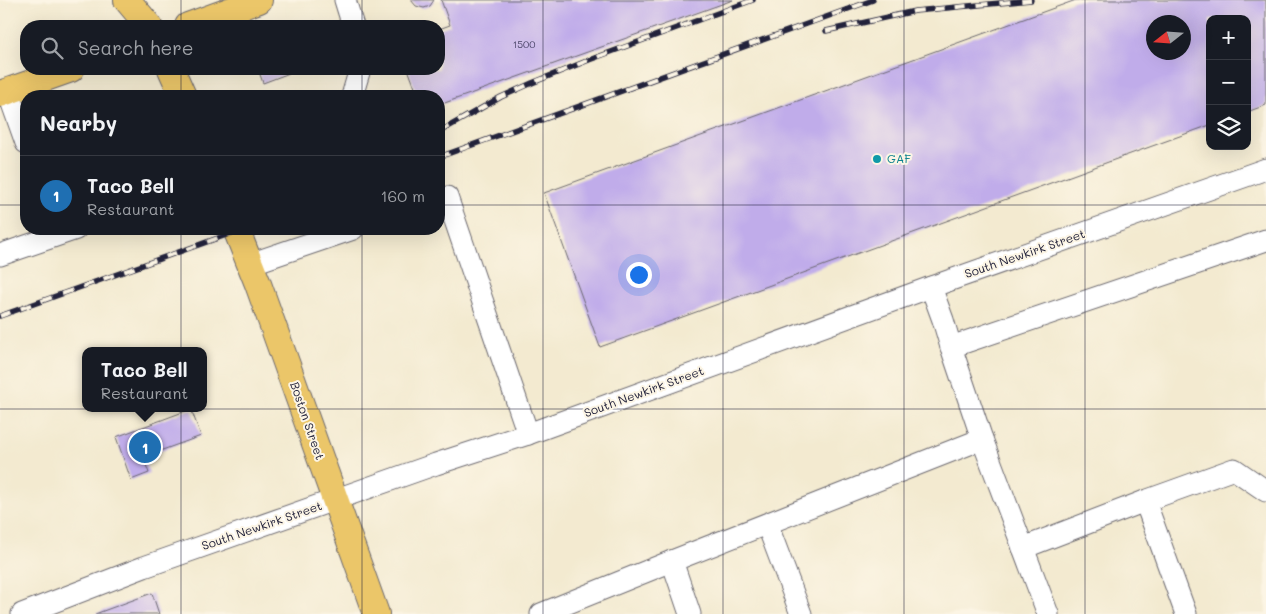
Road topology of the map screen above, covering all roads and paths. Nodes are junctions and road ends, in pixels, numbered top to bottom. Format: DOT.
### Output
graph roads {
  1 [pos="127,0"];
  2 [pos="154,0"];
  3 [pos="259,0"];
  4 [pos="344,0"];
  5 [pos="144,20"];
  6 [pos="156,20"];
  7 [pos="204,20"];
  8 [pos="351,20"];
  9 [pos="54,75"];
  10 [pos="173,75"];
  11 [pos="358,75"];
  12 [pos="180,90"];
  13 [pos="354,90"];
  14 [pos="4,93"];
  15 [pos="20,127"];
  16 [pos="1266,169"];
  17 [pos="445,198"];
  18 [pos="53,235"];
  19 [pos="238,235"];
  20 [pos="335,235"];
  21 [pos="1266,240"];
  22 [pos="0,255"];
  23 [pos="250,264"];
  24 [pos="931,287"];
  25 [pos="951,347"];
  26 [pos="528,434"];
  27 [pos="982,439"];
  28 [pos="1266,491"];
  29 [pos="335,500"];
  30 [pos="1145,502"];
  31 [pos="768,524"];
  32 [pos="1023,548"];
  33 [pos="672,561"];
  34 [pos="22,614"];
  35 [pos="376,614"];
  36 [pos="541,614"];
  37 [pos="690,614"];
  38 [pos="801,614"];
  39 [pos="1048,614"];
  40 [pos="1186,614"];
  1 -- 5 [label="main road"];
  2 -- 6 [label="main road"];
  3 -- 7 [label="main road"];
  4 -- 8 [label="street"];
  9 -- 14 [label="main road"];
  10 -- 12 [label="main road"];
  11 -- 13 [label="street"];
  14 -- 15 [label="street"];
  16 -- 24 [label="street, South Newkirk Street"];
  17 -- 26 [label="street"];
  18 -- 22 [label="street"];
  19 -- 23 [label="main road, Boston Street"];
  20 -- 23 [label="street"];
  21 -- 25 [label="street"];
  23 -- 29 [label="main road, Boston Street"];
  24 -- 25 [label="street"];
  24 -- 26 [label="street, South Newkirk Street"];
  25 -- 27 [label="street"];
  26 -- 29 [label="street, South Newkirk Street"];
  27 -- 31 [label="street"];
  27 -- 32 [label="street"];
  28 -- 30 [label="street"];
  29 -- 34 [label="street, South Newkirk Street"];
  29 -- 35 [label="main road, Boston Street"];
  30 -- 32 [label="street"];
  30 -- 40 [label="street"];
  31 -- 33 [label="street"];
  31 -- 38 [label="street"];
  32 -- 39 [label="street"];
  33 -- 36 [label="street"];
  33 -- 37 [label="street"];
}
